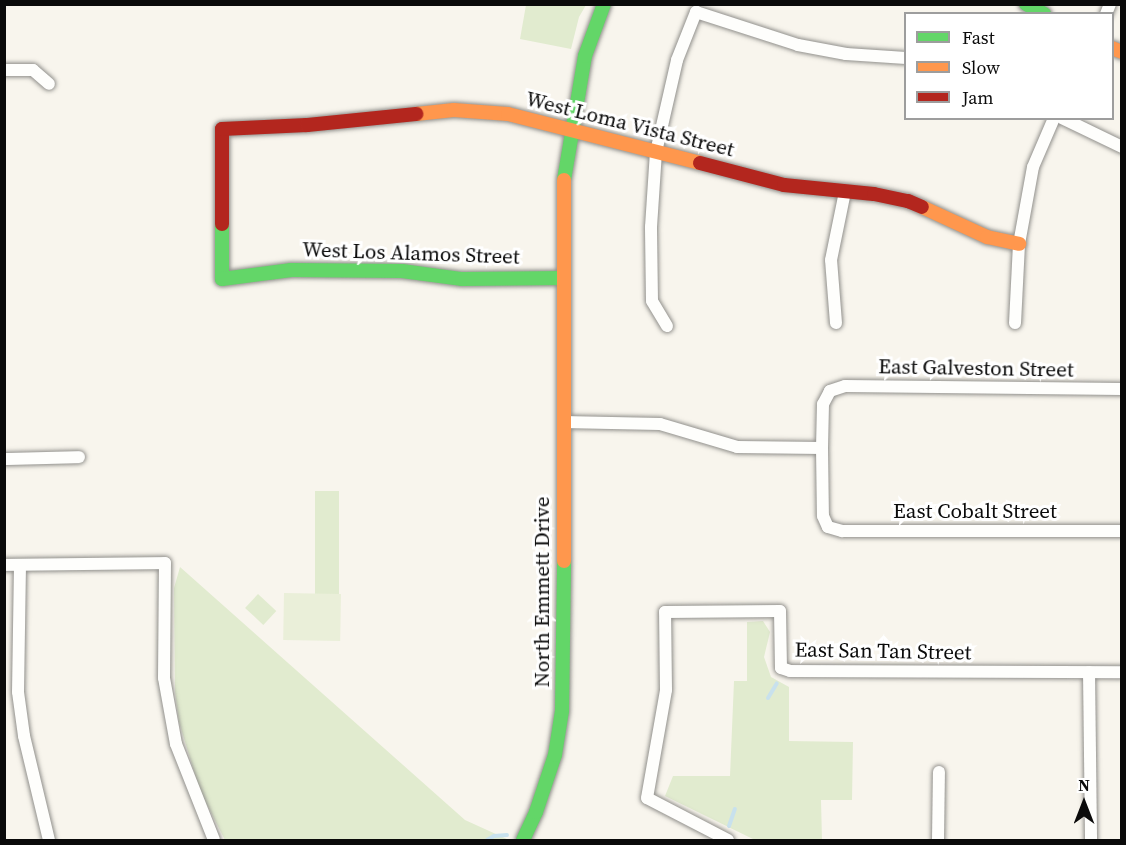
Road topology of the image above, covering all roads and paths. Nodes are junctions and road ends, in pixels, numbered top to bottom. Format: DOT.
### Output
graph roads {
  1 [pos="604,4"];
  2 [pos="1026,4"];
  3 [pos="1040,12"];
  4 [pos="904,58"];
  5 [pos="4,70"];
  6 [pos="49,84"];
  7 [pos="1053,120"];
  8 [pos="1066,120"];
  9 [pos="571,130"];
  10 [pos="1122,147"];
  11 [pos="656,152"];
  12 [pos="845,192"];
  13 [pos="1019,244"];
  14 [pos="563,278"];
  15 [pos="222,279"];
  16 [pos="836,323"];
  17 [pos="1015,323"];
  18 [pos="667,326"];
  19 [pos="1122,389"];
  20 [pos="563,422"];
  21 [pos="822,448"];
  22 [pos="79,457"];
  23 [pos="4,459"];
  24 [pos="1122,531"];
  25 [pos="4,565"];
  26 [pos="20,565"];
  27 [pos="1089,672"];
  28 [pos="1122,672"];
  29 [pos="939,772"];
  30 [pos="723,839"];
  31 [pos="49,840"];
  32 [pos="214,840"];
  33 [pos="523,840"];
  34 [pos="938,840"];
  35 [pos="1091,840"];
  1 -- 9 [label="street, North Emmett Drive"];
  2 -- 3 [label="street"];
  4 -- 11 [label="street"];
  5 -- 6 [label="street"];
  7 -- 13 [label="street"];
  8 -- 10 [label="street"];
  9 -- 11 [label="street, West Loma Vista Street"];
  9 -- 14 [label="street, North Emmett Drive"];
  9 -- 15 [label="street, West Loma Vista Street"];
  11 -- 12 [label="street, West Loma Vista Street"];
  11 -- 18 [label="street"];
  12 -- 13 [label="street, West Loma Vista Street"];
  12 -- 16 [label="street"];
  13 -- 17 [label="street"];
  14 -- 15 [label="street, West Los Alamos Street"];
  14 -- 20 [label="street, North Emmett Drive"];
  19 -- 21 [label="street, East Galveston Street"];
  20 -- 21 [label="street"];
  20 -- 33 [label="street, North Emmett Drive"];
  21 -- 24 [label="street, East Cobalt Street"];
  22 -- 23 [label="street"];
  25 -- 26 [label="street"];
  26 -- 31 [label="street"];
  26 -- 32 [label="street"];
  27 -- 28 [label="street, East San Tan Street"];
  27 -- 30 [label="street, East San Tan Street"];
  27 -- 35 [label="street"];
  29 -- 34 [label="street"];
}
